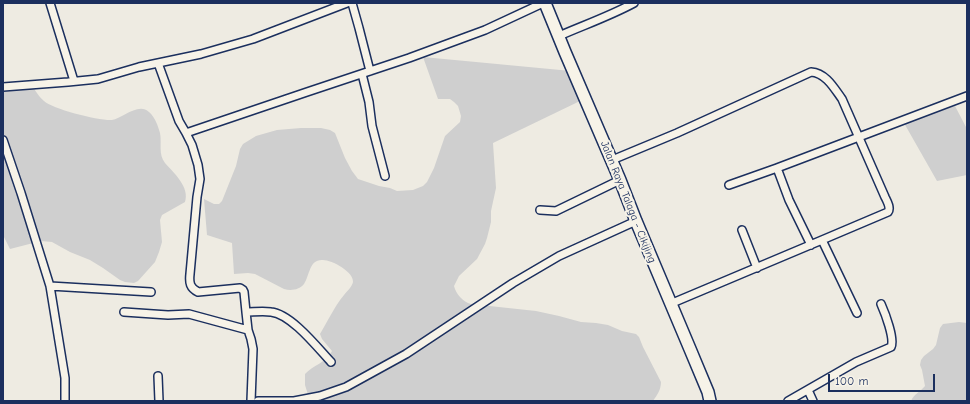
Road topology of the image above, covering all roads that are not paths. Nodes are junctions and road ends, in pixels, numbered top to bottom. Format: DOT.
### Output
graph roads {
  1 [pos="50,3"];
  2 [pos="347,3"];
  3 [pos="352,3"];
  4 [pos="544,3"];
  5 [pos="634,3"];
  6 [pos="559,36"];
  7 [pos="158,64"];
  8 [pos="370,71"];
  9 [pos="362,74"];
  10 [pos="74,82"];
  11 [pos="3,87"];
  12 [pos="967,96"];
  13 [pos="186,133"];
  14 [pos="859,138"];
  15 [pos="3,140"];
  16 [pos="612,160"];
  17 [pos="777,168"];
  18 [pos="385,176"];
  19 [pos="620,180"];
  20 [pos="729,185"];
  21 [pos="540,210"];
  22 [pos="636,221"];
  23 [pos="742,230"];
  24 [pos="822,240"];
  25 [pos="811,245"];
  26 [pos="757,268"];
  27 [pos="50,286"];
  28 [pos="151,292"];
  29 [pos="670,304"];
  30 [pos="881,304"];
  31 [pos="124,312"];
  32 [pos="246,312"];
  33 [pos="857,313"];
  34 [pos="248,330"];
  35 [pos="331,362"];
  36 [pos="158,376"];
  37 [pos="808,390"];
  38 [pos="65,401"];
  39 [pos="159,401"];
  40 [pos="251,401"];
  41 [pos="258,401"];
  42 [pos="710,401"];
  43 [pos="788,401"];
  44 [pos="812,401"];
  1 -- 10 [label="street"];
  2 -- 7 [label="street"];
  3 -- 8 [label="street"];
  4 -- 6 [label="main road, Jalan Raya Talaga - Cikijing"];
  4 -- 8 [label="street"];
  5 -- 6 [label="street"];
  6 -- 16 [label="main road, Jalan Raya Talaga - Cikijing"];
  7 -- 10 [label="street"];
  7 -- 13 [label="street"];
  8 -- 9 [label="street"];
  9 -- 13 [label="street"];
  9 -- 18 [label="street"];
  10 -- 11 [label="street"];
  12 -- 14 [label="street"];
  13 -- 32 [label="street"];
  14 -- 16 [label="street"];
  14 -- 17 [label="street"];
  14 -- 24 [label="street"];
  15 -- 27 [label="street"];
  16 -- 19 [label="main road, Jalan Raya Talaga - Cikijing"];
  17 -- 20 [label="street"];
  17 -- 25 [label="street"];
  19 -- 21 [label="street"];
  19 -- 22 [label="main road, Jalan Raya Talaga - Cikijing"];
  22 -- 29 [label="main road, Jalan Raya Talaga - Cikijing"];
  22 -- 41 [label="street"];
  23 -- 26 [label="street"];
  24 -- 25 [label="street"];
  24 -- 33 [label="street"];
  25 -- 26 [label="street"];
  26 -- 29 [label="street"];
  27 -- 28 [label="street"];
  27 -- 38 [label="street"];
  29 -- 42 [label="main road, Jalan Raya Talaga - Cikijing"];
  30 -- 37 [label="street"];
  31 -- 34 [label="street"];
  32 -- 34 [label="street"];
  32 -- 35 [label="street"];
  34 -- 40 [label="street"];
  36 -- 39 [label="street"];
  37 -- 43 [label="street"];
  37 -- 44 [label="street"];
}
